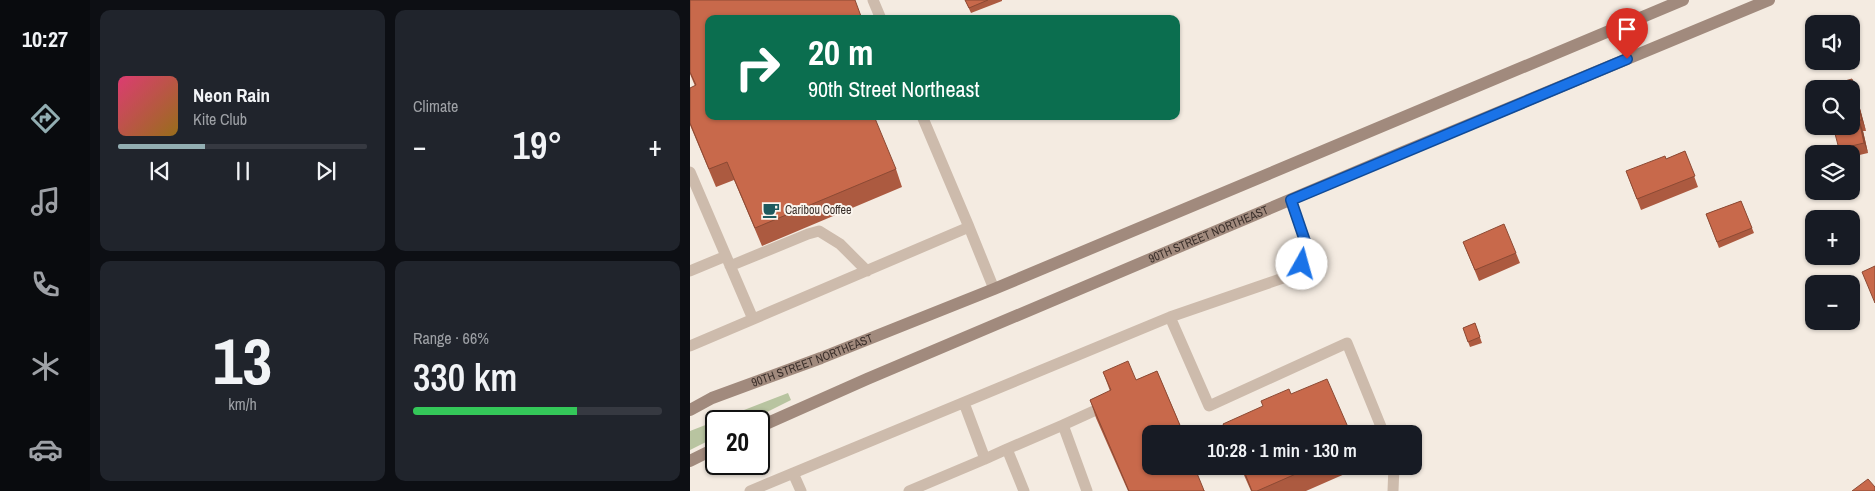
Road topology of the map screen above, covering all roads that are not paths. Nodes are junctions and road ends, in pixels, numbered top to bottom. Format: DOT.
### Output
graph roads {
  1 [pos="873,0"];
  2 [pos="1683,0"];
  3 [pos="1769,0"];
  4 [pos="879,15"];
  5 [pos="924,120"];
  6 [pos="690,172"];
  7 [pos="694,193"];
  8 [pos="1291,200"];
  9 [pos="969,227"];
  10 [pos="728,261"];
  11 [pos="690,271"];
  12 [pos="866,271"];
  13 [pos="994,290"];
  14 [pos="1170,317"];
  15 [pos="753,319"];
  16 [pos="690,346"];
  17 [pos="964,403"];
  18 [pos="1110,404"];
  19 [pos="690,410"];
  20 [pos="770,422"];
  21 [pos="1063,425"];
  22 [pos="1380,425"];
  23 [pos="1007,449"];
  24 [pos="705,454"];
  25 [pos="985,459"];
  26 [pos="690,461"];
  27 [pos="793,472"];
  28 [pos="1394,475"];
  29 [pos="750,491"];
  30 [pos="801,491"];
  31 [pos="908,491"];
  32 [pos="1024,491"];
  33 [pos="1088,491"];
  34 [pos="1393,491"];
  1 -- 4 [label="lane"];
  2 -- 13 [label="main road, 90TH STREET NORTHEAST"];
  3 -- 8 [label="main road, 90TH STREET NORTHEAST"];
  5 -- 9 [label="lane"];
  6 -- 7 [label="lane"];
  7 -- 10 [label="lane"];
  8 -- 14 [label="lane"];
  8 -- 20 [label="main road, 90TH STREET NORTHEAST"];
  9 -- 12 [label="lane"];
  9 -- 13 [label="lane"];
  10 -- 11 [label="lane"];
  10 -- 12 [label="lane"];
  10 -- 15 [label="lane"];
  12 -- 15 [label="lane"];
  13 -- 19 [label="main road, 90TH STREET NORTHEAST"];
  14 -- 17 [label="lane"];
  14 -- 22 [label="lane"];
  15 -- 16 [label="lane"];
  17 -- 25 [label="lane"];
  17 -- 27 [label="lane"];
  18 -- 21 [label="lane"];
  21 -- 23 [label="lane"];
  21 -- 33 [label="lane"];
  23 -- 25 [label="lane"];
  23 -- 32 [label="lane"];
  24 -- 26 [label="main road"];
  25 -- 31 [label="lane"];
  27 -- 29 [label="lane"];
  27 -- 30 [label="lane"];
  28 -- 34 [label="lane"];
}
